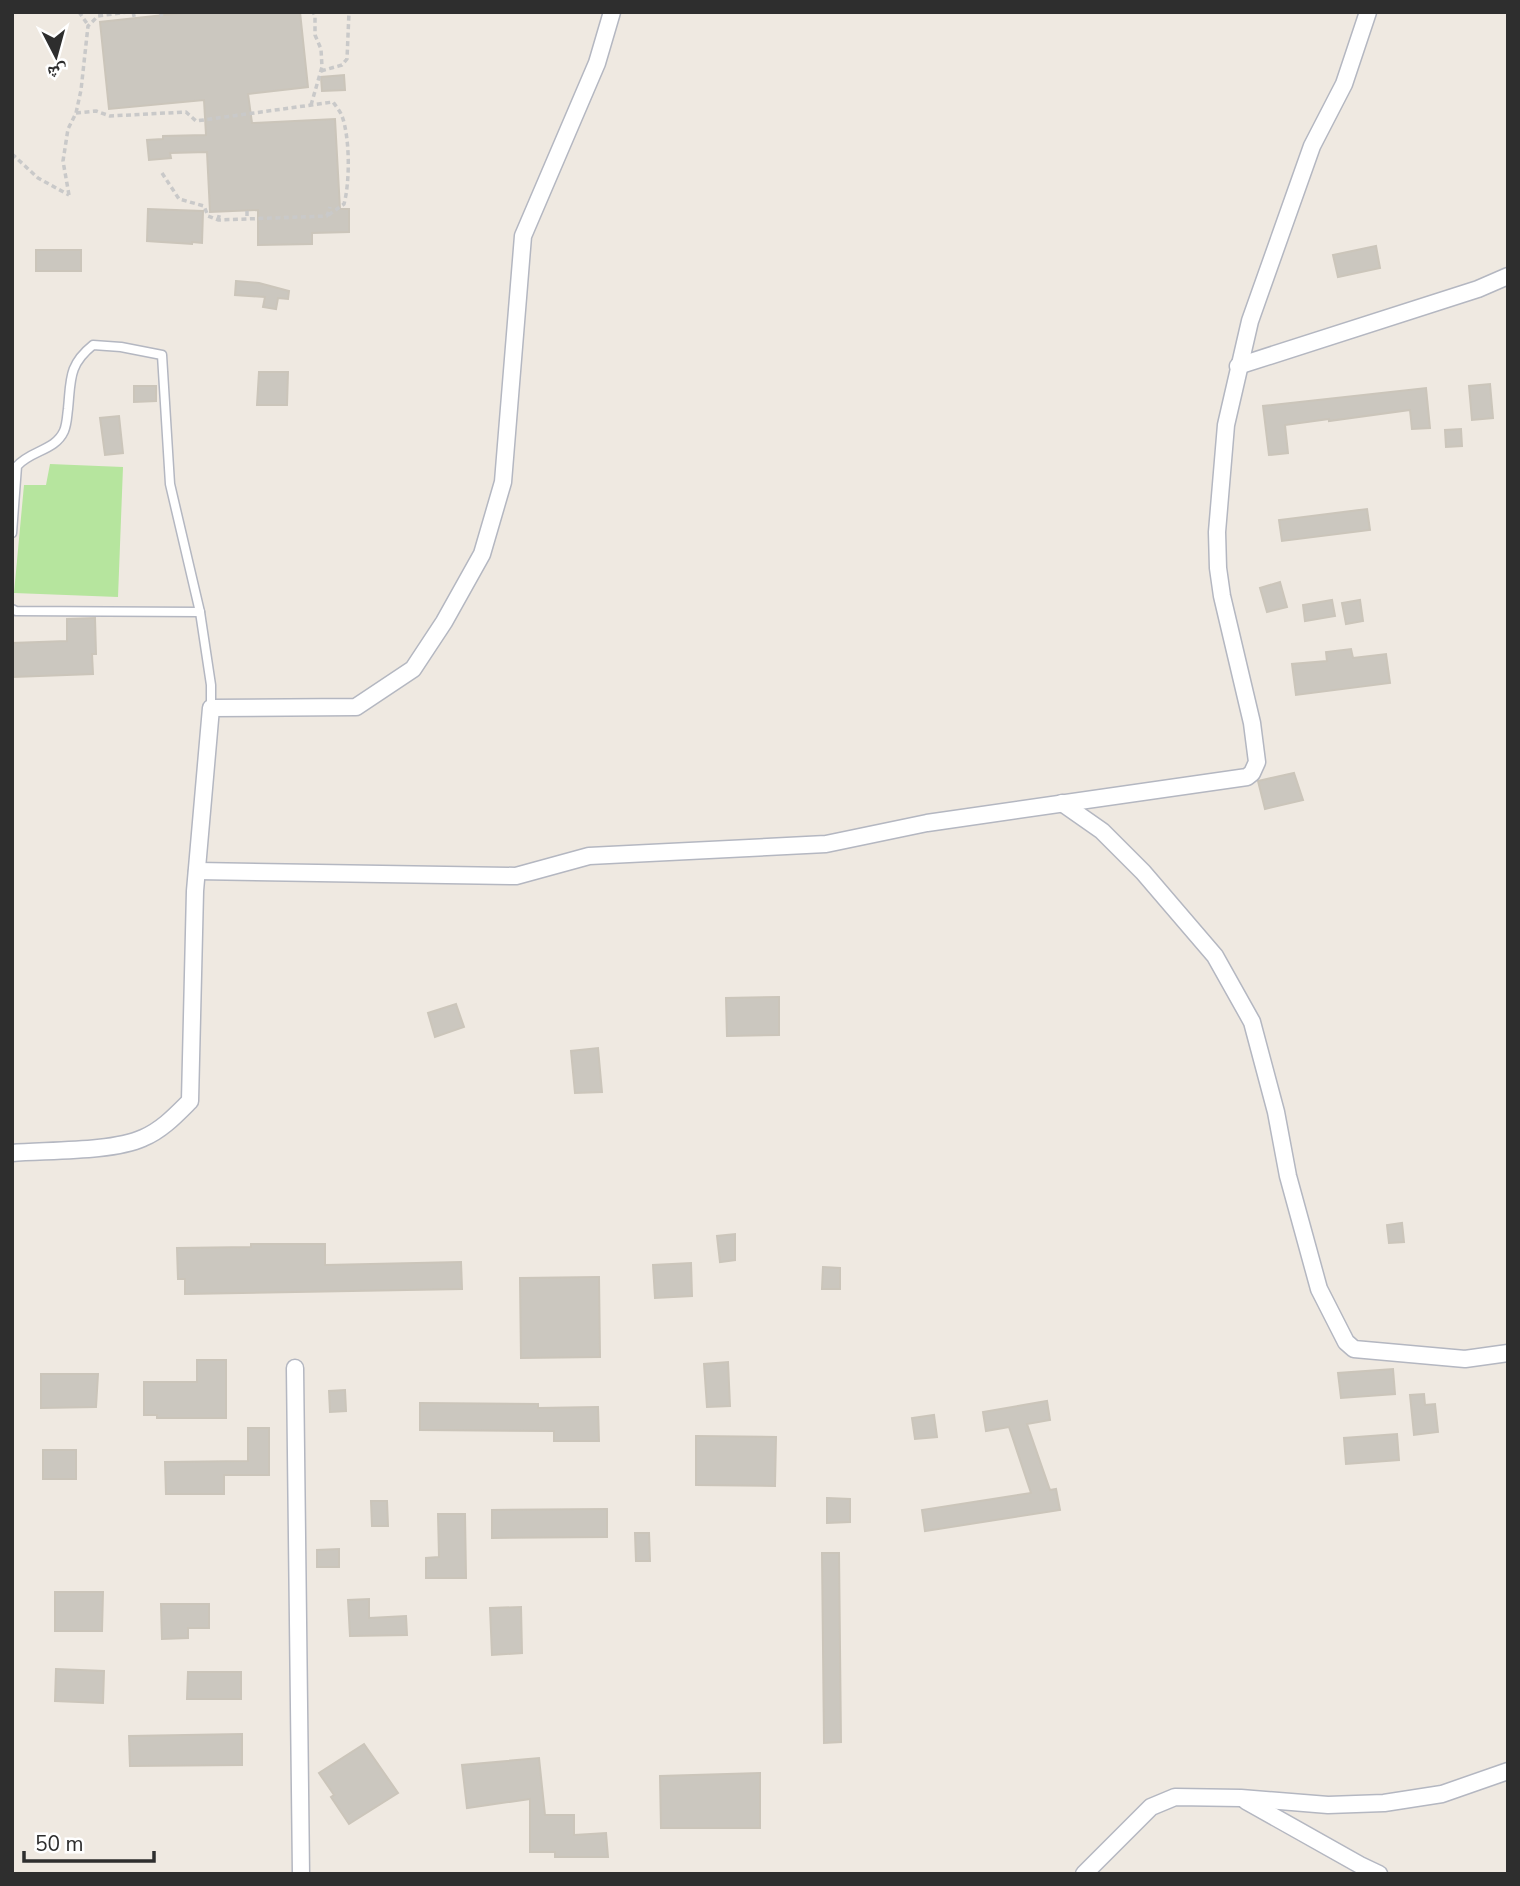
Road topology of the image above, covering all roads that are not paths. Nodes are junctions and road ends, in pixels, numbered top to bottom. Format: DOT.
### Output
graph roads {
  1 [pos="612,12"];
  2 [pos="1368,12"];
  3 [pos="1508,276"];
  4 [pos="1238,366"];
  5 [pos="12,533"];
  6 [pos="12,609"];
  7 [pos="200,612"];
  8 [pos="211,708"];
  9 [pos="1062,803"];
  10 [pos="197,872"];
  11 [pos="12,1153"];
  12 [pos="1508,1353"];
  13 [pos="295,1368"];
  14 [pos="1508,1771"];
  15 [pos="1241,1798"];
  16 [pos="301,1874"];
  17 [pos="1084,1874"];
  18 [pos="1379,1874"];
  1 -- 8 [label="street"];
  2 -- 4 [label="street"];
  3 -- 4 [label="street"];
  4 -- 9 [label="street"];
  5 -- 7 [label="lane"];
  6 -- 7 [label="lane"];
  7 -- 8 [label="lane"];
  8 -- 10 [label="street"];
  9 -- 10 [label="street"];
  9 -- 12 [label="street"];
  10 -- 11 [label="street"];
  13 -- 16 [label="street"];
  14 -- 15 [label="street"];
  15 -- 17 [label="street"];
  15 -- 18 [label="street"];
}
